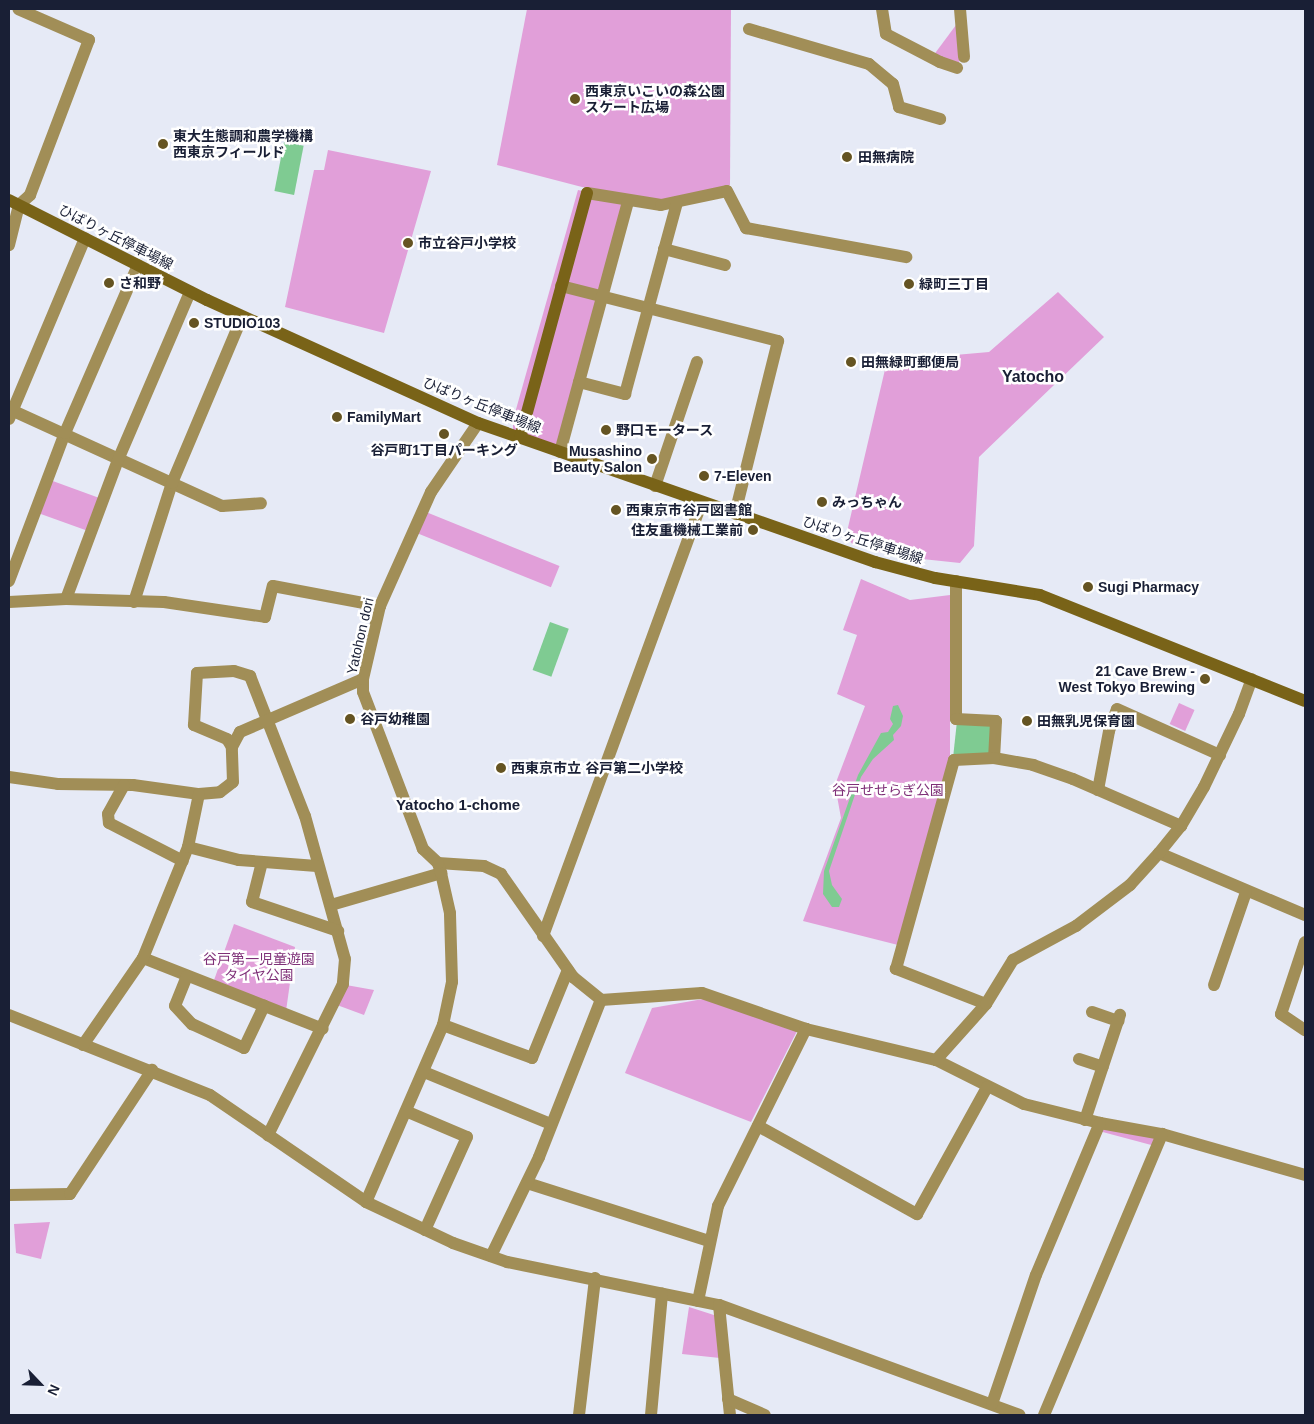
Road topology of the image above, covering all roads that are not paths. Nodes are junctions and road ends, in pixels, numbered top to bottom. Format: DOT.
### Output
graph roads {
  1 [pos="18,9"];
  2 [pos="882,9"];
  3 [pos="960,9"];
  4 [pos="749,29"];
  5 [pos="940,119"];
  6 [pos="587,192"];
  7 [pos="628,200"];
  8 [pos="14,202"];
  9 [pos="676,202"];
  10 [pos="85,238"];
  11 [pos="9,245"];
  12 [pos="664,249"];
  13 [pos="906,257"];
  14 [pos="138,265"];
  15 [pos="725,265"];
  16 [pos="561,286"];
  17 [pos="190,292"];
  18 [pos="602,296"];
  19 [pos="649,308"];
  20 [pos="242,316"];
  21 [pos="697,362"];
  22 [pos="579,382"];
  23 [pos="10,413"];
  24 [pos="478,423"];
  25 [pos="65,432"];
  26 [pos="520,438"];
  27 [pos="560,452"];
  28 [pos="118,460"];
  29 [pos="172,483"];
  30 [pos="655,486"];
  31 [pos="702,502"];
  32 [pos="261,503"];
  33 [pos="735,514"];
  34 [pos="9,581"];
  35 [pos="956,581"];
  36 [pos="66,599"];
  37 [pos="9,602"];
  38 [pos="134,602"];
  39 [pos="380,606"];
  40 [pos="364,679"];
  41 [pos="1252,679"];
  42 [pos="1305,701"];
  43 [pos="266,719"];
  44 [pos="232,747"];
  45 [pos="1220,755"];
  46 [pos="994,758"];
  47 [pos="9,777"];
  48 [pos="124,785"];
  49 [pos="1098,790"];
  50 [pos="199,794"];
  51 [pos="1181,826"];
  52 [pos="188,847"];
  53 [pos="1159,853"];
  54 [pos="183,861"];
  55 [pos="262,862"];
  56 [pos="317,866"];
  57 [pos="440,868"];
  58 [pos="1246,892"];
  59 [pos="331,905"];
  60 [pos="1305,915"];
  61 [pos="338,931"];
  62 [pos="543,936"];
  63 [pos="1305,942"];
  64 [pos="143,958"];
  65 [pos="568,970"];
  66 [pos="187,976"];
  67 [pos="1214,985"];
  68 [pos="602,1000"];
  69 [pos="986,1004"];
  70 [pos="264,1006"];
  71 [pos="1092,1012"];
  72 [pos="9,1016"];
  73 [pos="443,1025"];
  74 [pos="322,1029"];
  75 [pos="806,1029"];
  76 [pos="1305,1030"];
  77 [pos="83,1045"];
  78 [pos="1079,1059"];
  79 [pos="936,1060"];
  80 [pos="1102,1067"];
  81 [pos="152,1070"];
  82 [pos="424,1072"];
  83 [pos="987,1087"];
  84 [pos="408,1112"];
  85 [pos="1084,1120"];
  86 [pos="1100,1123"];
  87 [pos="551,1124"];
  88 [pos="758,1126"];
  89 [pos="1162,1134"];
  90 [pos="268,1135"];
  91 [pos="1305,1175"];
  92 [pos="527,1183"];
  93 [pos="9,1195"];
  94 [pos="366,1202"];
  95 [pos="425,1230"];
  96 [pos="709,1241"];
  97 [pos="491,1256"];
  98 [pos="595,1278"];
  99 [pos="662,1293"];
  100 [pos="698,1301"];
  101 [pos="719,1305"];
  102 [pos="728,1399"];
  103 [pos="992,1404"];
  104 [pos="1011,1414"];
  105 [pos="579,1415"];
  106 [pos="651,1415"];
  107 [pos="730,1415"];
  108 [pos="765,1415"];
  109 [pos="1044,1415"];
  1 -- 8 [label="street"];
  2 -- 3 [label="street"];
  4 -- 5 [label="street"];
  6 -- 7 [label="street"];
  6 -- 16 [label="main road"];
  7 -- 9 [label="street"];
  7 -- 18 [label="street"];
  8 -- 10 [label="main road, ひばりヶ丘停車場線"];
  8 -- 11 [label="street"];
  9 -- 12 [label="street"];
  9 -- 13 [label="street"];
  10 -- 14 [label="main road, ひばりヶ丘停車場線"];
  10 -- 23 [label="street"];
  12 -- 15 [label="street"];
  12 -- 19 [label="street"];
  14 -- 17 [label="main road, ひばりヶ丘停車場線"];
  14 -- 25 [label="street"];
  16 -- 18 [label="street"];
  16 -- 26 [label="main road"];
  17 -- 20 [label="main road, ひばりヶ丘停車場線"];
  17 -- 28 [label="street"];
  18 -- 19 [label="street"];
  18 -- 22 [label="street"];
  19 -- 22 [label="street"];
  19 -- 33 [label="street"];
  20 -- 24 [label="main road, ひばりヶ丘停車場線"];
  20 -- 29 [label="street"];
  21 -- 30 [label="street"];
  22 -- 27 [label="street"];
  23 -- 25 [label="street"];
  24 -- 26 [label="main road, ひばりヶ丘停車場線"];
  24 -- 39 [label="street, Yatohon dori"];
  25 -- 28 [label="street"];
  25 -- 34 [label="street"];
  26 -- 27 [label="main road, ひばりヶ丘停車場線"];
  27 -- 30 [label="main road, ひばりヶ丘停車場線"];
  28 -- 29 [label="street"];
  28 -- 36 [label="street"];
  29 -- 32 [label="street"];
  29 -- 38 [label="street"];
  30 -- 31 [label="main road, ひばりヶ丘停車場線"];
  31 -- 33 [label="main road, ひばりヶ丘停車場線"];
  31 -- 62 [label="street"];
  33 -- 35 [label="main road, ひばりヶ丘停車場線"];
  35 -- 41 [label="main road, ひばりヶ丘停車場線"];
  35 -- 46 [label="street"];
  36 -- 37 [label="street"];
  36 -- 38 [label="street"];
  38 -- 39 [label="street"];
  39 -- 40 [label="street, Yatohon dori"];
  40 -- 43 [label="street"];
  40 -- 57 [label="street, Yatohon dori"];
  41 -- 42 [label="main road, ひばりヶ丘停車場線"];
  41 -- 45 [label="street"];
  43 -- 44 [label="street"];
  43 -- 44 [label="street"];
  43 -- 56 [label="street"];
  44 -- 50 [label="street"];
  45 -- 49 [label="street"];
  45 -- 51 [label="street"];
  46 -- 49 [label="street"];
  46 -- 69 [label="street"];
  47 -- 48 [label="street"];
  48 -- 50 [label="street"];
  48 -- 54 [label="street"];
  49 -- 51 [label="street"];
  50 -- 52 [label="street"];
  51 -- 53 [label="street"];
  52 -- 54 [label="street"];
  52 -- 55 [label="street"];
  53 -- 58 [label="street"];
  53 -- 69 [label="street"];
  54 -- 64 [label="street"];
  55 -- 56 [label="street"];
  55 -- 61 [label="street"];
  56 -- 59 [label="street"];
  57 -- 59 [label="street"];
  57 -- 62 [label="street"];
  57 -- 73 [label="street"];
  58 -- 60 [label="street"];
  58 -- 67 [label="street"];
  59 -- 61 [label="street"];
  61 -- 74 [label="street"];
  62 -- 65 [label="street"];
  63 -- 76 [label="street"];
  64 -- 66 [label="street"];
  64 -- 77 [label="street"];
  65 -- 68 [label="street"];
  65 -- 73 [label="street"];
  66 -- 70 [label="street"];
  66 -- 70 [label="street"];
  68 -- 75 [label="street"];
  68 -- 87 [label="street"];
  69 -- 79 [label="street"];
  70 -- 74 [label="street"];
  71 -- 80 [label="street"];
  72 -- 77 [label="street"];
  73 -- 82 [label="street"];
  74 -- 90 [label="street"];
  75 -- 79 [label="street"];
  75 -- 88 [label="street"];
  77 -- 81 [label="street"];
  78 -- 80 [label="street"];
  79 -- 83 [label="street"];
  80 -- 85 [label="street"];
  81 -- 90 [label="street"];
  81 -- 93 [label="street"];
  82 -- 84 [label="street"];
  82 -- 87 [label="street"];
  83 -- 85 [label="street"];
  83 -- 88 [label="street"];
  84 -- 94 [label="street"];
  84 -- 95 [label="street"];
  85 -- 86 [label="street"];
  86 -- 89 [label="street"];
  86 -- 103 [label="street"];
  87 -- 92 [label="street"];
  88 -- 96 [label="street"];
  89 -- 91 [label="street"];
  89 -- 109 [label="street"];
  90 -- 94 [label="street"];
  92 -- 96 [label="street"];
  92 -- 97 [label="street"];
  94 -- 95 [label="street"];
  95 -- 97 [label="street"];
  96 -- 100 [label="street"];
  97 -- 98 [label="street"];
  98 -- 99 [label="street"];
  98 -- 105 [label="street"];
  99 -- 100 [label="street"];
  99 -- 106 [label="street"];
  100 -- 101 [label="street"];
  101 -- 102 [label="street"];
  101 -- 103 [label="street"];
  102 -- 107 [label="street"];
  102 -- 108 [label="street"];
  103 -- 104 [label="street"];
}
